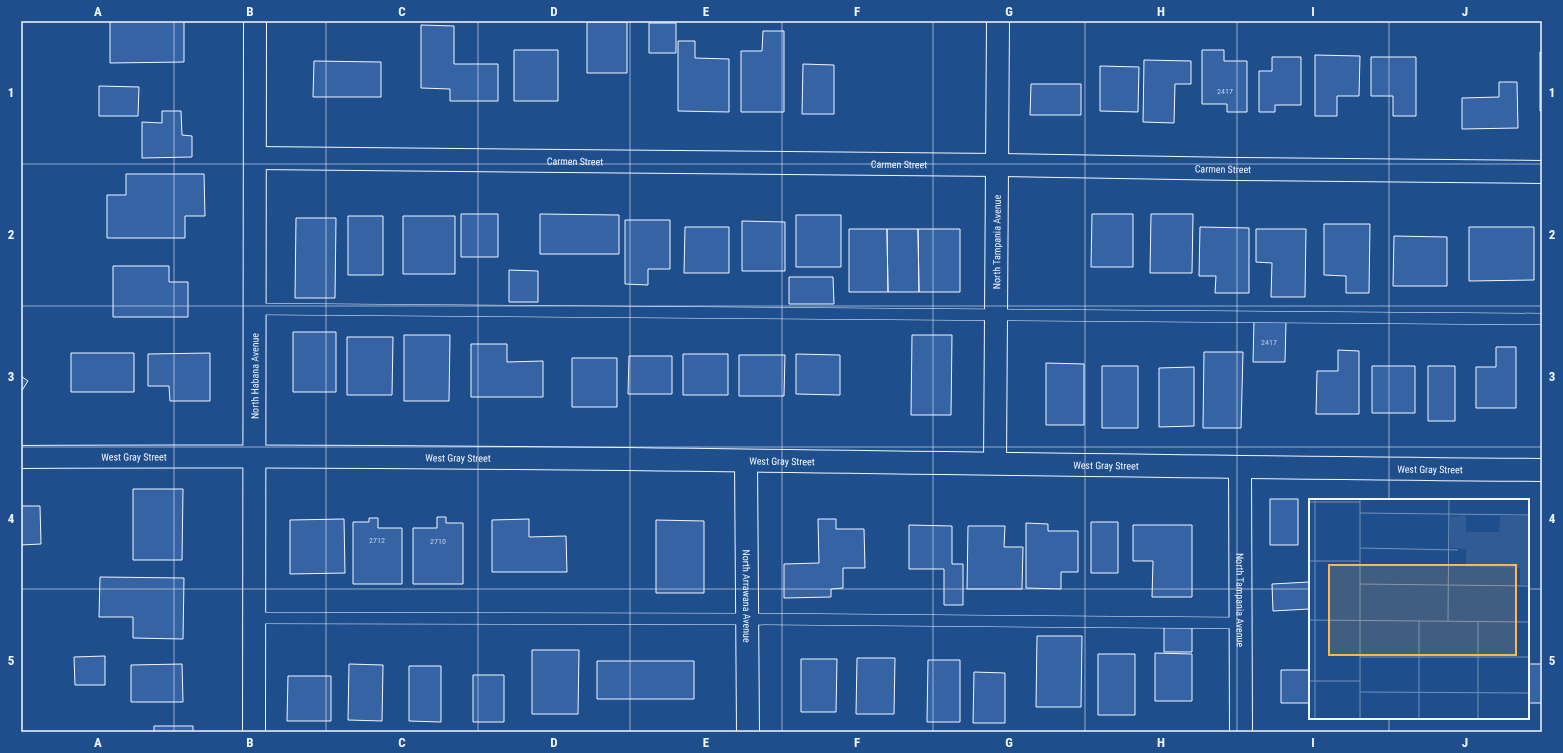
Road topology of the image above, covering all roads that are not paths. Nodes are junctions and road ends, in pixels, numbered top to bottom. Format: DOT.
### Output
graph roads {
  1 [pos="255,21"];
  2 [pos="998,21"];
  3 [pos="256,158"];
  4 [pos="998,165"];
  5 [pos="1542,172"];
  6 [pos="255,308"];
  7 [pos="996,314"];
  8 [pos="1542,319"];
  9 [pos="254,456"];
  10 [pos="21,457"];
  11 [pos="746,461"];
  12 [pos="995,463"];
  13 [pos="1240,468"];
  14 [pos="1542,470"];
  15 [pos="254,618"];
  16 [pos="747,619"];
  17 [pos="1241,623"];
  18 [pos="254,732"];
  19 [pos="748,732"];
  20 [pos="1241,732"];
  1 -- 3 [label="street, North Habana Avenue"];
  2 -- 4 [label="street, North Tampania Avenue"];
  3 -- 4 [label="street, Carmen Street"];
  3 -- 6 [label="street, North Habana Avenue"];
  4 -- 5 [label="street, Carmen Street"];
  4 -- 7 [label="street, North Tampania Avenue"];
  6 -- 7 [label="lane"];
  6 -- 9 [label="street, North Habana Avenue"];
  7 -- 8 [label="lane"];
  7 -- 12 [label="street, North Tampania Avenue"];
  9 -- 10 [label="street, West Gray Street"];
  9 -- 11 [label="street, West Gray Street"];
  9 -- 15 [label="street, North Habana Avenue"];
  11 -- 12 [label="street, West Gray Street"];
  11 -- 16 [label="street, North Arrawana Avenue"];
  12 -- 13 [label="street, West Gray Street"];
  13 -- 14 [label="street, West Gray Street"];
  13 -- 17 [label="street, North Tampania Avenue"];
  15 -- 16 [label="lane"];
  15 -- 18 [label="street, North Habana Avenue"];
  16 -- 17 [label="lane"];
  16 -- 19 [label="street, North Arrawana Avenue"];
  17 -- 20 [label="street, North Tampania Avenue"];
}
